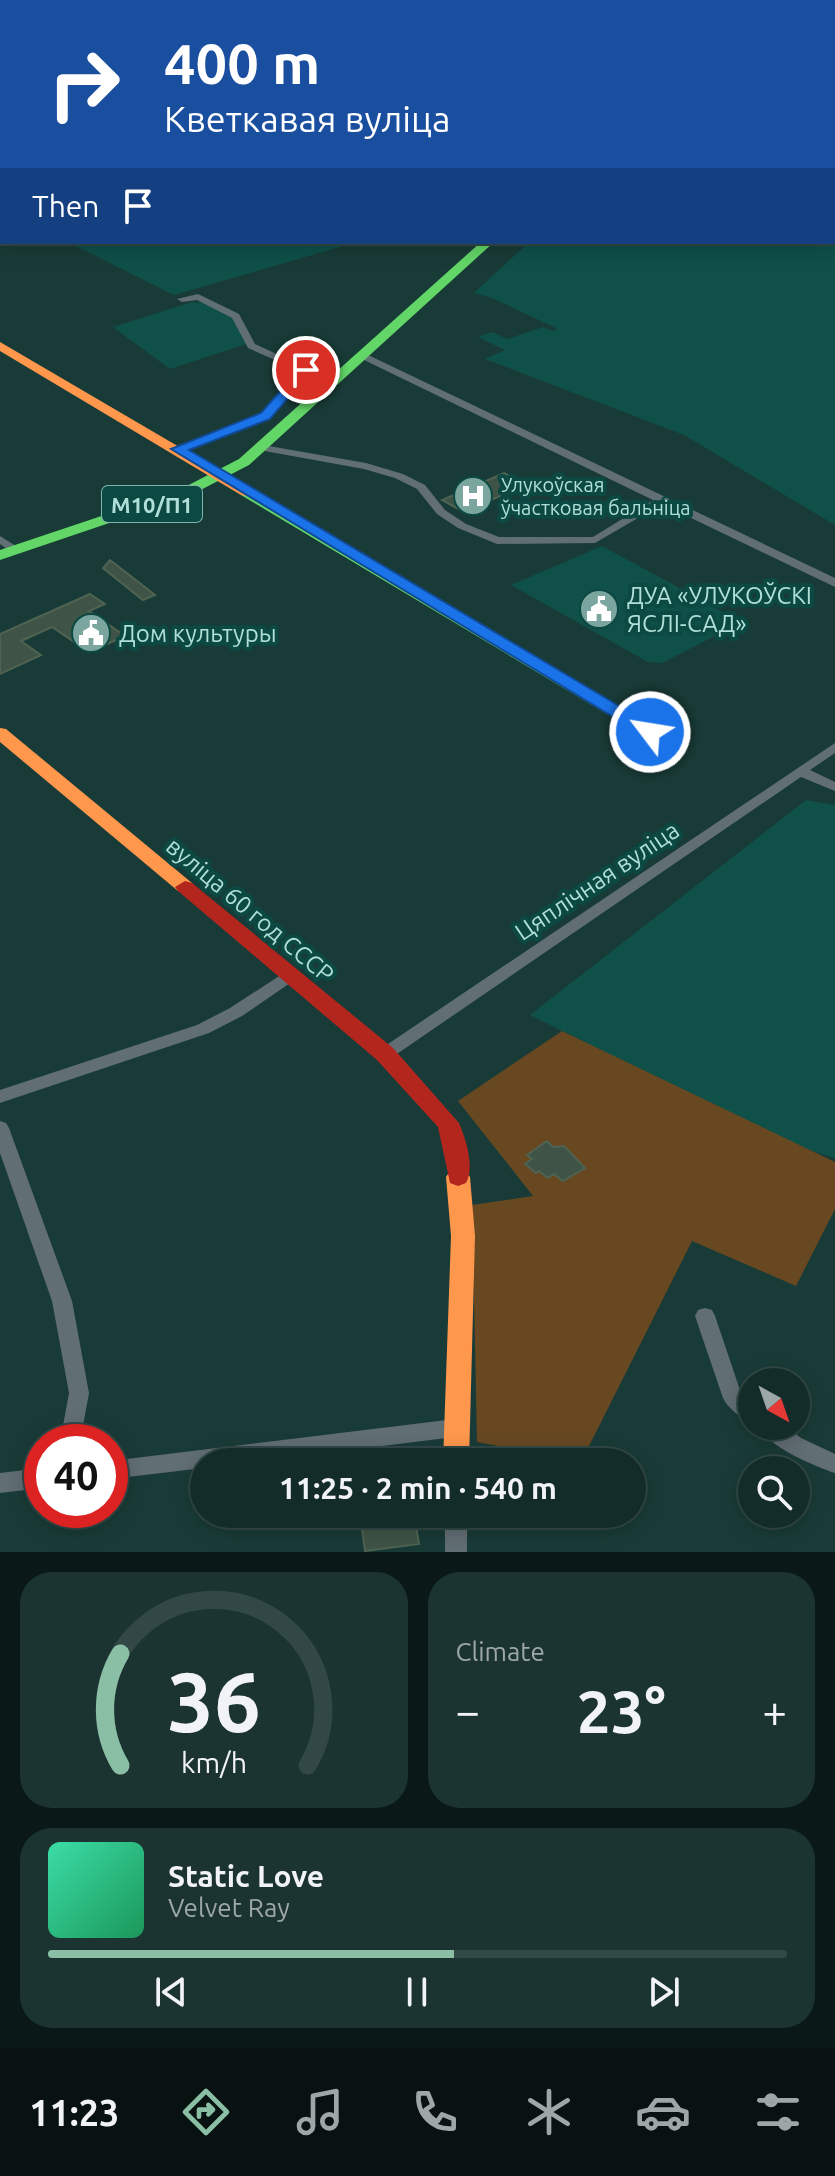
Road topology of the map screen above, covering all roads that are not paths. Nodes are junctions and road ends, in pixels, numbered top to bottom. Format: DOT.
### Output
graph roads {
  1 [pos="486,244"];
  2 [pos="182,299"];
  3 [pos="0,346"];
  4 [pos="363,356"];
  5 [pos="263,448"];
  6 [pos="178,449"];
  7 [pos="221,476"];
  8 [pos="660,500"];
  9 [pos="5,548"];
  10 [pos="835,583"];
  11 [pos="650,732"];
  12 [pos="0,733"];
  13 [pos="835,747"];
  14 [pos="800,771"];
  15 [pos="835,787"];
  16 [pos="290,975"];
  17 [pos="385,1054"];
  18 [pos="0,1097"];
  19 [pos="0,1128"];
  20 [pos="705,1316"];
  21 [pos="738,1402"];
  22 [pos="73,1424"];
  23 [pos="455,1428"];
  24 [pos="787,1440"];
  25 [pos="456,1448"];
  26 [pos="835,1464"];
  27 [pos="128,1468"];
  28 [pos="24,1480"];
  29 [pos="0,1483"];
  30 [pos="456,1528"];
  31 [pos="456,1552"];
  1 -- 4 [label="street, М10/П1"];
  2 -- 6 [label="street"];
  3 -- 6 [label="street"];
  4 -- 5 [label="street, М10/П1"];
  4 -- 8 [label="street"];
  5 -- 7 [label="street, М10/П1"];
  5 -- 8 [label="street"];
  6 -- 7 [label="street"];
  7 -- 9 [label="street, М10/П1"];
  7 -- 11 [label="street"];
  8 -- 10 [label="street"];
  12 -- 16 [label="street, вуліца 60 год СССР"];
  13 -- 14 [label="street, Цяплічная вуліца"];
  14 -- 15 [label="street"];
  14 -- 17 [label="street, Цяплічная вуліца"];
  16 -- 17 [label="street, вуліца 60 год СССР"];
  16 -- 18 [label="street"];
  17 -- 23 [label="street, вуліца 60 год СССР"];
  19 -- 22 [label="street"];
  20 -- 21 [label="street"];
  23 -- 25 [label="street"];
  23 -- 27 [label="street"];
  24 -- 26 [label="street"];
  28 -- 29 [label="street"];
  30 -- 31 [label="street"];
}
